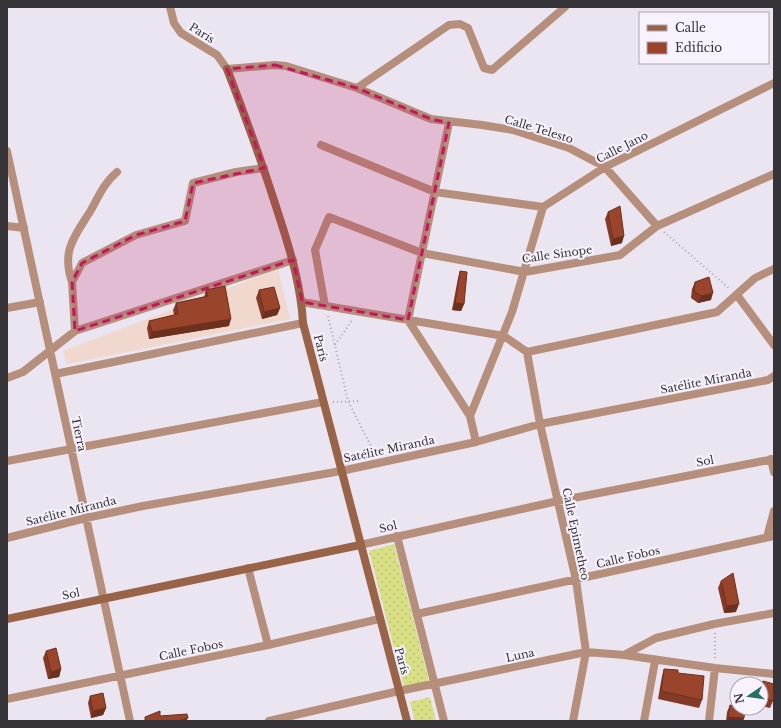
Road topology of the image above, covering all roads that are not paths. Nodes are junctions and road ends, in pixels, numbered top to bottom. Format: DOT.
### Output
graph roads {
  1 [pos="170,7"];
  2 [pos="564,7"];
  3 [pos="227,69"];
  4 [pos="774,83"];
  5 [pos="357,88"];
  6 [pos="449,122"];
  7 [pos="321,145"];
  8 [pos="7,151"];
  9 [pos="605,167"];
  10 [pos="264,168"];
  11 [pos="117,172"];
  12 [pos="774,174"];
  13 [pos="434,192"];
  14 [pos="543,207"];
  15 [pos="7,226"];
  16 [pos="657,226"];
  17 [pos="24,228"];
  18 [pos="422,253"];
  19 [pos="293,260"];
  20 [pos="774,269"];
  21 [pos="525,272"];
  22 [pos="72,282"];
  23 [pos="737,295"];
  24 [pos="40,302"];
  25 [pos="302,302"];
  26 [pos="325,306"];
  27 [pos="7,308"];
  28 [pos="408,320"];
  29 [pos="303,323"];
  30 [pos="75,331"];
  31 [pos="504,336"];
  32 [pos="774,344"];
  33 [pos="50,350"];
  34 [pos="527,352"];
  35 [pos="55,374"];
  36 [pos="774,376"];
  37 [pos="7,378"];
  38 [pos="323,402"];
  39 [pos="470,416"];
  40 [pos="540,424"];
  41 [pos="476,442"];
  42 [pos="71,449"];
  43 [pos="772,459"];
  44 [pos="7,461"];
  45 [pos="341,471"];
  46 [pos="774,472"];
  47 [pos="558,501"];
  48 [pos="774,511"];
  49 [pos="86,518"];
  50 [pos="397,536"];
  51 [pos="770,536"];
  52 [pos="7,538"];
  53 [pos="360,545"];
  54 [pos="248,568"];
  55 [pos="576,580"];
  56 [pos="103,598"];
  57 [pos="774,613"];
  58 [pos="417,614"];
  59 [pos="7,619"];
  60 [pos="379,619"];
  61 [pos="268,645"];
  62 [pos="586,652"];
  63 [pos="624,655"];
  64 [pos="655,661"];
  65 [pos="715,668"];
  66 [pos="774,674"];
  67 [pos="120,676"];
  68 [pos="435,684"];
  69 [pos="399,691"];
  70 [pos="7,699"];
  71 [pos="130,721"];
  72 [pos="269,721"];
  73 [pos="407,721"];
  74 [pos="444,721"];
  75 [pos="573,721"];
  76 [pos="644,721"];
  77 [pos="709,721"];
  1 -- 3 [label="street, París"];
  2 -- 5 [label="street"];
  3 -- 5 [label="street, Calle Telesto"];
  3 -- 10 [label="street, París"];
  4 -- 9 [label="street, Calle Jano"];
  5 -- 6 [label="street, Calle Telesto"];
  6 -- 9 [label="street, Calle Telesto"];
  6 -- 13 [label="street"];
  7 -- 13 [label="street"];
  8 -- 17 [label="street, Tierra"];
  9 -- 14 [label="street, Calle Jano"];
  9 -- 16 [label="street, Calle Telesto"];
  10 -- 19 [label="street, París"];
  10 -- 22 [label="street"];
  11 -- 22 [label="street"];
  12 -- 16 [label="street, Calle Sinope"];
  13 -- 14 [label="street"];
  13 -- 18 [label="street"];
  14 -- 21 [label="street"];
  15 -- 17 [label="street"];
  16 -- 21 [label="street, Calle Sinope"];
  17 -- 24 [label="street, Tierra"];
  18 -- 21 [label="street, Calle Sinope"];
  18 -- 26 [label="street, Calle Sinope"];
  18 -- 28 [label="street"];
  19 -- 25 [label="street, París"];
  19 -- 30 [label="street"];
  20 -- 23 [label="street"];
  21 -- 31 [label="street"];
  22 -- 30 [label="street"];
  23 -- 32 [label="street"];
  23 -- 34 [label="street"];
  24 -- 27 [label="street"];
  24 -- 33 [label="street, Tierra"];
  25 -- 26 [label="street"];
  25 -- 29 [label="street, París"];
  26 -- 28 [label="street"];
  28 -- 31 [label="street"];
  28 -- 39 [label="street"];
  29 -- 35 [label="street"];
  29 -- 38 [label="street, París"];
  30 -- 33 [label="street"];
  31 -- 34 [label="street"];
  31 -- 39 [label="street"];
  33 -- 35 [label="street, Tierra"];
  33 -- 37 [label="street"];
  34 -- 40 [label="street, Calle Epimetheo"];
  35 -- 42 [label="street, Tierra"];
  36 -- 40 [label="street, Satélite Miranda"];
  38 -- 42 [label="street"];
  38 -- 45 [label="street, París"];
  39 -- 41 [label="street"];
  40 -- 41 [label="street, Satélite Miranda"];
  40 -- 47 [label="street, Calle Epimetheo"];
  41 -- 45 [label="street, Satélite Miranda"];
  42 -- 44 [label="street"];
  42 -- 49 [label="street, Tierra"];
  43 -- 46 [label="street"];
  43 -- 47 [label="street, Sol"];
  45 -- 49 [label="street, Satélite Miranda"];
  45 -- 53 [label="street, París"];
  47 -- 50 [label="street, Sol"];
  47 -- 55 [label="street, Calle Epimetheo"];
  48 -- 51 [label="street"];
  49 -- 52 [label="street, Satélite Miranda"];
  49 -- 56 [label="street, Tierra"];
  50 -- 53 [label="street, Sol"];
  50 -- 58 [label="street"];
  51 -- 55 [label="street, Calle Fobos"];
  53 -- 54 [label="street, Sol"];
  53 -- 60 [label="street, París"];
  54 -- 56 [label="street, Sol"];
  54 -- 61 [label="street"];
  55 -- 58 [label="street, Calle Fobos"];
  55 -- 62 [label="street, Calle Epimetheo"];
  56 -- 59 [label="street, Sol"];
  56 -- 67 [label="street, Tierra"];
  57 -- 63 [label="street"];
  58 -- 68 [label="street"];
  60 -- 61 [label="street, Calle Fobos"];
  60 -- 69 [label="street, París"];
  61 -- 67 [label="street, Calle Fobos"];
  62 -- 63 [label="street, Luna"];
  62 -- 68 [label="street, Luna"];
  62 -- 75 [label="street, Calle Epimetheo"];
  63 -- 64 [label="street, Luna"];
  64 -- 65 [label="street, Luna"];
  64 -- 76 [label="street"];
  65 -- 66 [label="street, Luna"];
  65 -- 77 [label="street"];
  67 -- 70 [label="street, Calle Fobos"];
  67 -- 71 [label="street, Tierra"];
  68 -- 69 [label="street, Luna"];
  68 -- 74 [label="street"];
  69 -- 72 [label="street, Luna"];
  69 -- 73 [label="street, París"];
}
